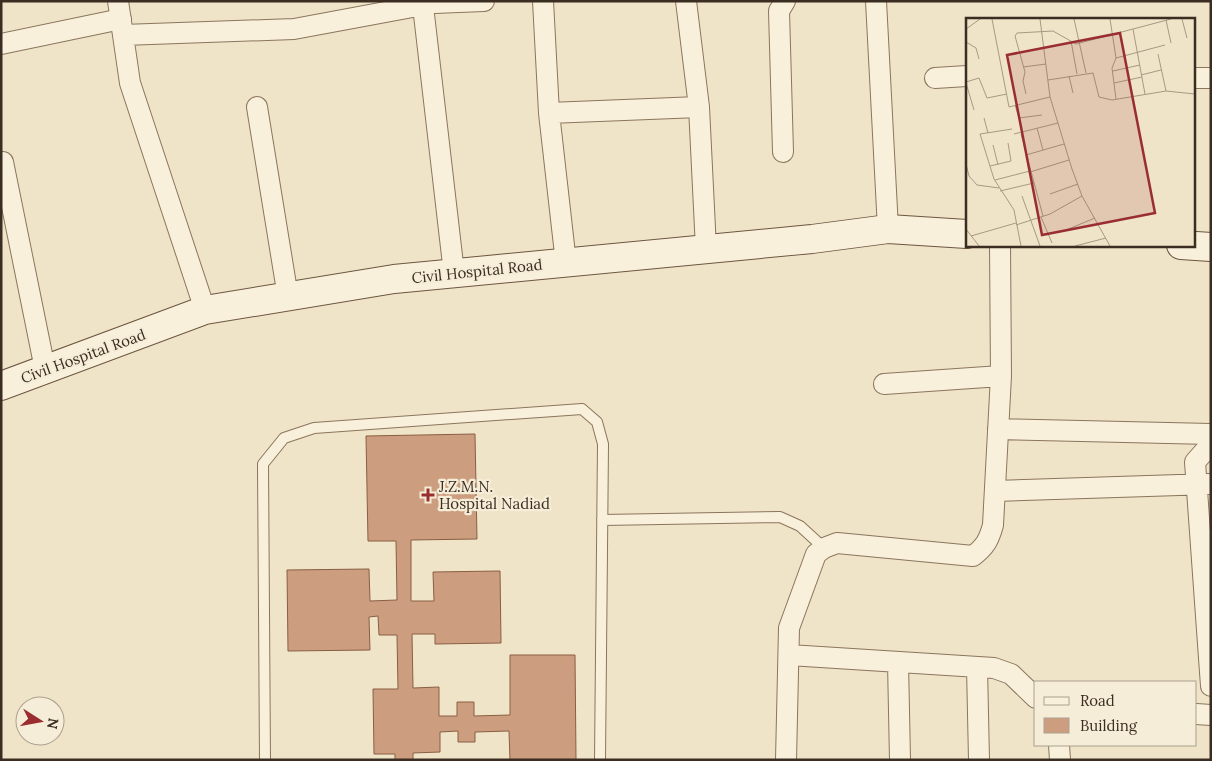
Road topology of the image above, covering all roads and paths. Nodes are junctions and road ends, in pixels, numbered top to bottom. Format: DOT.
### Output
graph roads {
  1 [pos="484,1"];
  2 [pos="542,1"];
  3 [pos="686,1"];
  4 [pos="785,1"];
  5 [pos="876,1"];
  6 [pos="430,4"];
  7 [pos="351,10"];
  8 [pos="121,19"];
  9 [pos="1,44"];
  10 [pos="966,76"];
  11 [pos="934,78"];
  12 [pos="1194,78"];
  13 [pos="1211,78"];
  14 [pos="257,107"];
  15 [pos="699,107"];
  16 [pos="549,113"];
  17 [pos="783,152"];
  18 [pos="4,162"];
  19 [pos="888,229"];
  20 [pos="966,234"];
  21 [pos="1000,246"];
  22 [pos="1194,246"];
  23 [pos="1211,247"];
  24 [pos="706,249"];
  25 [pos="566,262"];
  26 [pos="454,273"];
  27 [pos="288,297"];
  28 [pos="205,310"];
  29 [pos="46,370"];
  30 [pos="1001,376"];
  31 [pos="884,384"];
  32 [pos="1,386"];
  33 [pos="998,429"];
  34 [pos="1211,434"];
  35 [pos="1211,444"];
  36 [pos="1204,484"];
  37 [pos="995,490"];
  38 [pos="602,520"];
  39 [pos="824,548"];
  40 [pos="789,654"];
  41 [pos="898,662"];
  42 [pos="977,667"];
  43 [pos="1211,686"];
  44 [pos="1034,696"];
  45 [pos="1197,714"];
  46 [pos="1211,715"];
  47 [pos="1059,746"];
  48 [pos="265,760"];
  49 [pos="600,760"];
  50 [pos="786,760"];
  51 [pos="900,760"];
  52 [pos="979,760"];
  53 [pos="1060,760"];
  1 -- 6 [label="street"];
  2 -- 16 [label="street"];
  3 -- 15 [label="street"];
  4 -- 17 [label="street"];
  5 -- 19 [label="street"];
  6 -- 7 [label="street"];
  6 -- 26 [label="street"];
  7 -- 8 [label="street"];
  8 -- 9 [label="street"];
  8 -- 28 [label="street"];
  10 -- 11 [label="street"];
  12 -- 13 [label="street"];
  14 -- 27 [label="street"];
  15 -- 16 [label="street"];
  15 -- 24 [label="street"];
  16 -- 25 [label="street"];
  18 -- 29 [label="street"];
  19 -- 20 [label="street, Civil Hospital Road"];
  19 -- 24 [label="street, Civil Hospital Road"];
  21 -- 30 [label="street"];
  22 -- 23 [label="street"];
  24 -- 25 [label="street, Civil Hospital Road"];
  25 -- 26 [label="street, Civil Hospital Road"];
  26 -- 27 [label="street, Civil Hospital Road"];
  27 -- 28 [label="street, Civil Hospital Road"];
  28 -- 29 [label="street, Civil Hospital Road"];
  29 -- 32 [label="street, Civil Hospital Road"];
  30 -- 31 [label="street"];
  30 -- 33 [label="street"];
  33 -- 34 [label="street"];
  33 -- 37 [label="street"];
  35 -- 36 [label="street"];
  36 -- 37 [label="street"];
  36 -- 43 [label="street"];
  37 -- 39 [label="street"];
  38 -- 39 [label="lane"];
  38 -- 48 [label="lane"];
  38 -- 49 [label="lane"];
  39 -- 40 [label="street"];
  40 -- 41 [label="street"];
  40 -- 50 [label="street"];
  41 -- 42 [label="street"];
  41 -- 51 [label="street"];
  42 -- 44 [label="street"];
  42 -- 52 [label="street"];
  45 -- 46 [label="street"];
  47 -- 53 [label="street"];
}
